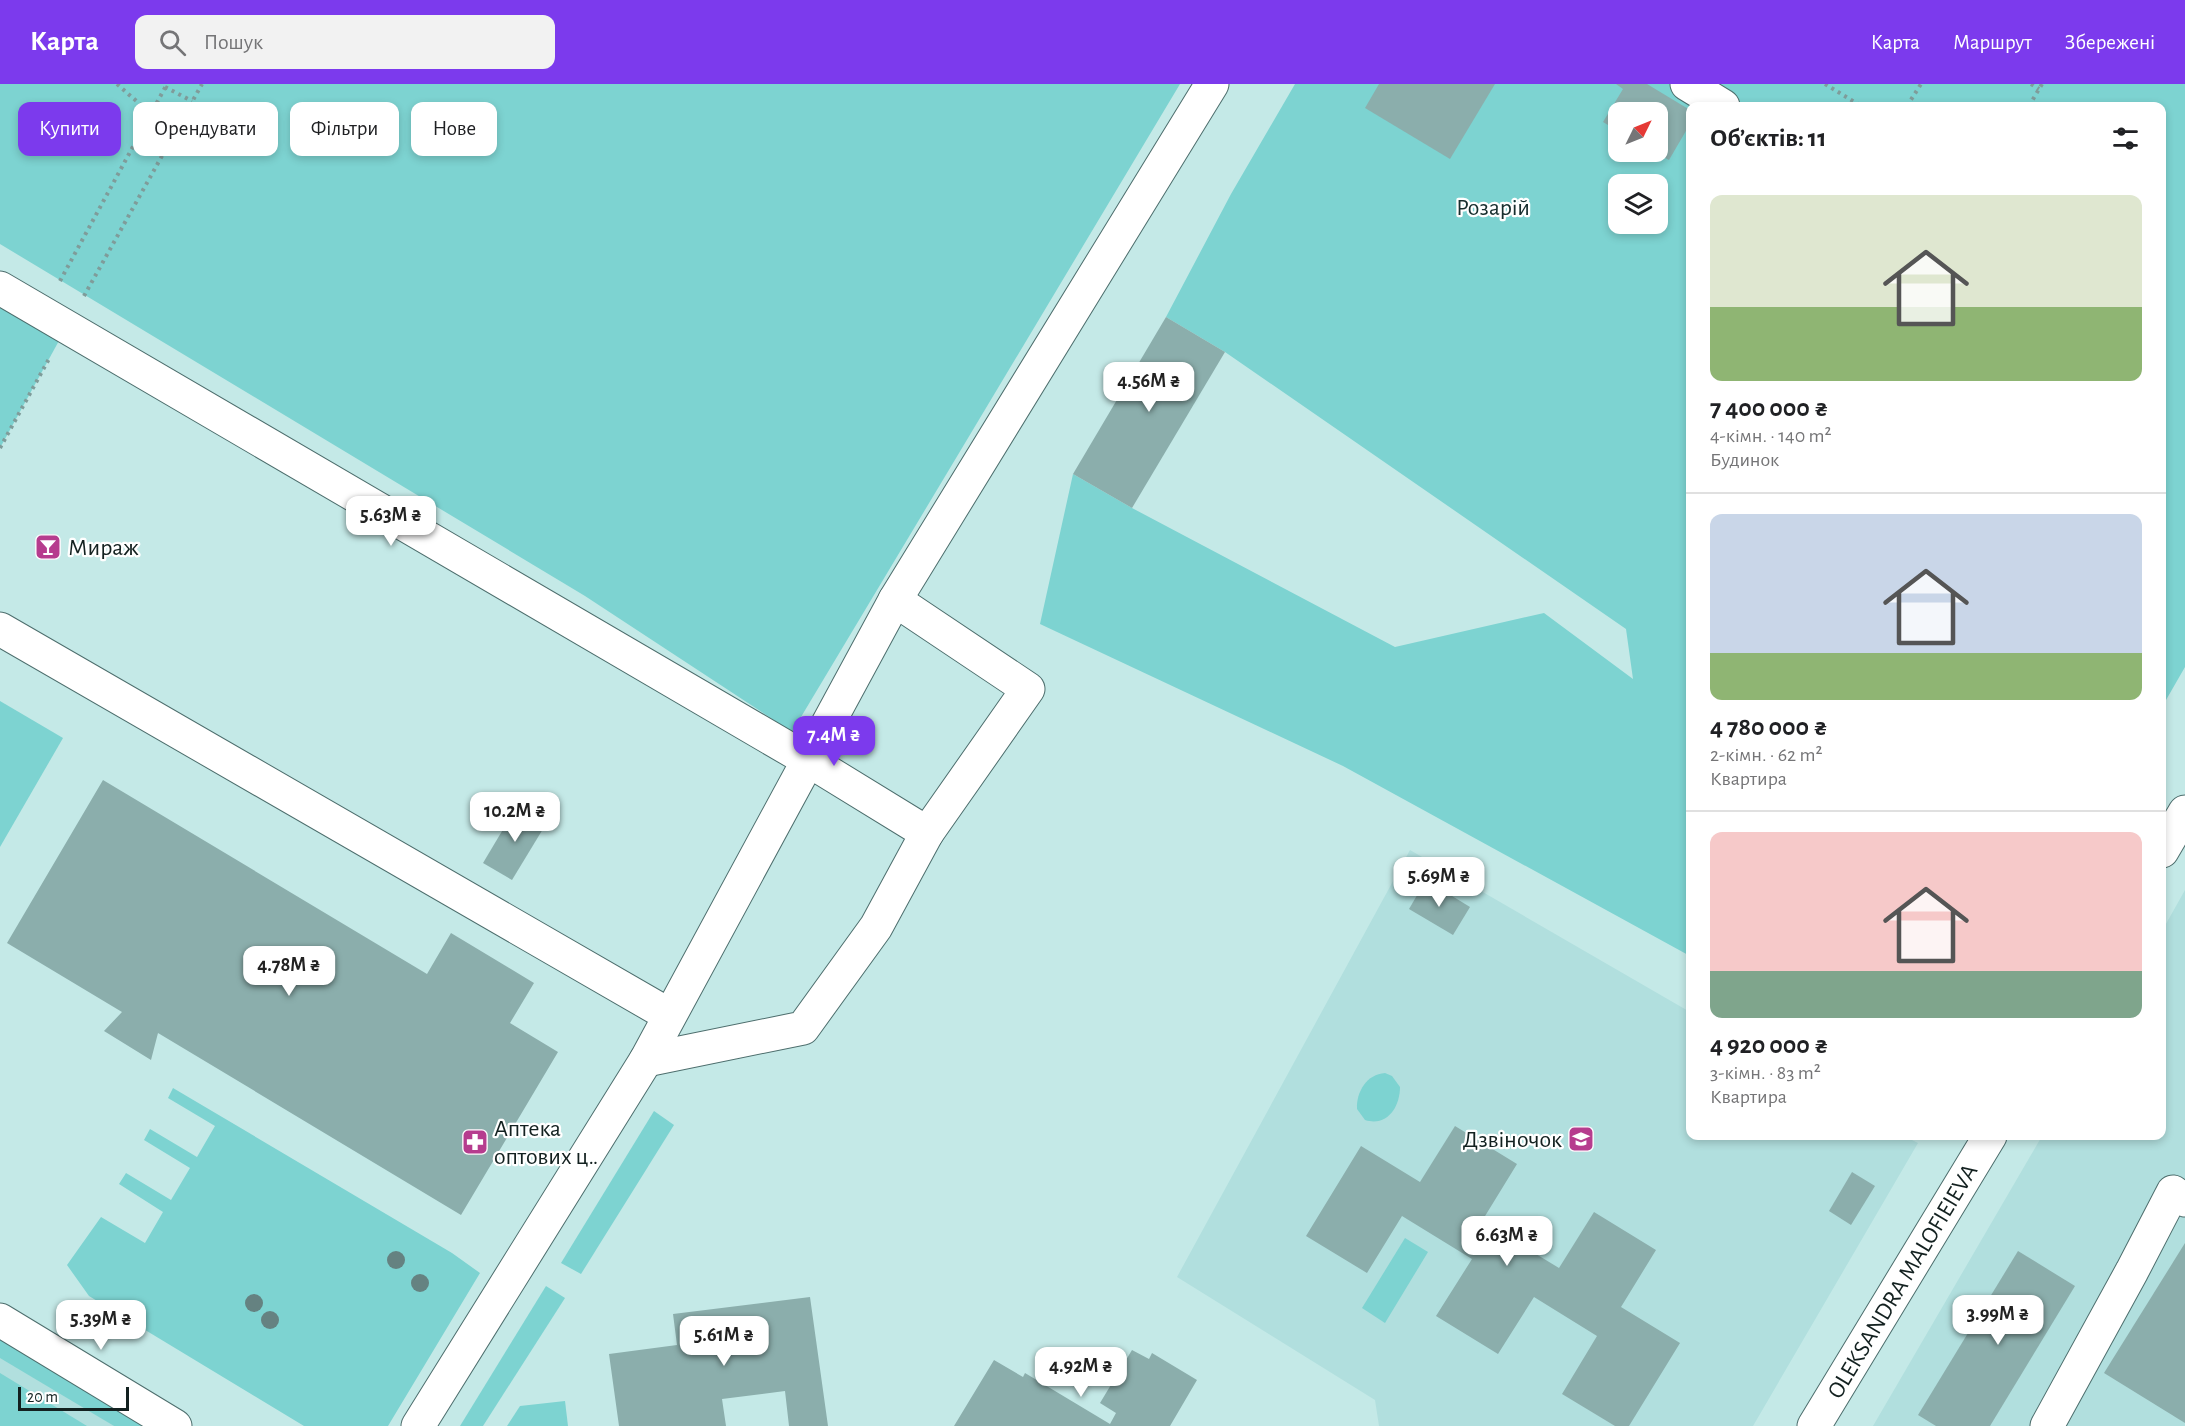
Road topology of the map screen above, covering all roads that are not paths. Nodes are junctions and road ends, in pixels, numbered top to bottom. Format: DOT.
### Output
graph roads {
  1 [pos="1212,84"];
  2 [pos="1687,84"];
  3 [pos="1716,102"];
  4 [pos="0,288"];
  5 [pos="895,600"];
  6 [pos="0,629"];
  7 [pos="808,760"];
  8 [pos="2185,812"];
  9 [pos="927,833"];
  10 [pos="2166,844"];
  11 [pos="669,1015"];
  12 [pos="646,1060"];
  13 [pos="1988,1140"];
  14 [pos="2181,1188"];
  15 [pos="0,1320"];
  16 [pos="175,1426"];
  17 [pos="418,1426"];
  18 [pos="1814,1426"];
  19 [pos="2047,1426"];
  1 -- 5 [label="street"];
  2 -- 3 [label="street"];
  4 -- 7 [label="street"];
  5 -- 7 [label="street"];
  5 -- 9 [label="street"];
  6 -- 11 [label="street"];
  7 -- 9 [label="street"];
  7 -- 11 [label="street"];
  8 -- 10 [label="street"];
  9 -- 12 [label="street"];
  11 -- 12 [label="street"];
  12 -- 17 [label="street"];
  13 -- 18 [label="street, OLEKSANDRA MALOFIEIEVA"];
  14 -- 19 [label="street"];
  15 -- 16 [label="street"];
}
